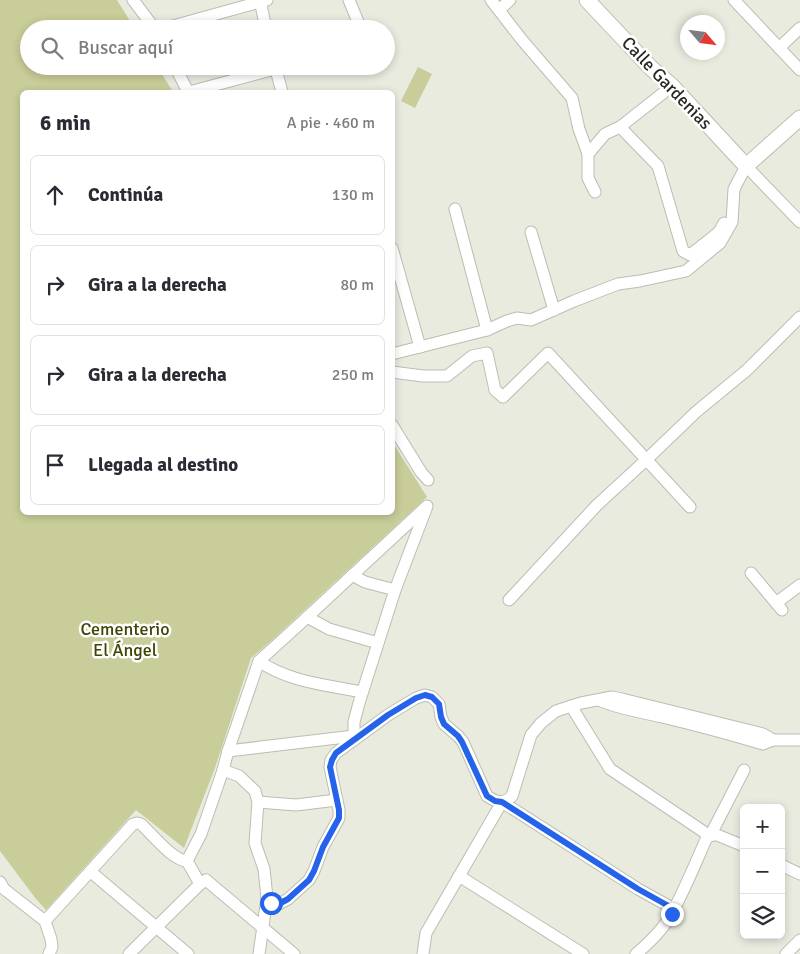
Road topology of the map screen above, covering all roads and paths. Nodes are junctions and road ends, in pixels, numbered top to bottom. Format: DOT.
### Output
graph roads {
  1 [pos="134,0"];
  2 [pos="262,0"];
  3 [pos="349,0"];
  4 [pos="490,0"];
  5 [pos="510,0"];
  6 [pos="587,0"];
  7 [pos="734,0"];
  8 [pos="499,10"];
  9 [pos="148,20"];
  10 [pos="193,20"];
  11 [pos="265,20"];
  12 [pos="357,20"];
  13 [pos="800,28"];
  14 [pos="779,48"];
  15 [pos="800,70"];
  16 [pos="180,75"];
  17 [pos="250,75"];
  18 [pos="277,75"];
  19 [pos="672,86"];
  20 [pos="187,90"];
  21 [pos="195,90"];
  22 [pos="281,90"];
  23 [pos="800,118"];
  24 [pos="620,126"];
  25 [pos="588,154"];
  26 [pos="746,166"];
  27 [pos="595,192"];
  28 [pos="733,204"];
  29 [pos="454,209"];
  30 [pos="800,222"];
  31 [pos="531,232"];
  32 [pos="395,259"];
  33 [pos="554,310"];
  34 [pos="800,317"];
  35 [pos="487,330"];
  36 [pos="420,347"];
  37 [pos="395,353"];
  38 [pos="395,372"];
  39 [pos="395,430"];
  40 [pos="646,460"];
  41 [pos="428,480"];
  42 [pos="690,507"];
  43 [pos="750,573"];
  44 [pos="352,576"];
  45 [pos="800,585"];
  46 [pos="395,590"];
  47 [pos="509,600"];
  48 [pos="307,617"];
  49 [pos="378,643"];
  50 [pos="259,661"];
  51 [pos="362,692"];
  52 [pos="571,706"];
  53 [pos="354,738"];
  54 [pos="800,740"];
  55 [pos="228,750"];
  56 [pos="223,770"];
  57 [pos="744,770"];
  58 [pos="337,800"];
  59 [pos="258,802"];
  60 [pos="502,802"];
  61 [pos="710,836"];
  62 [pos="740,844"];
  63 [pos="187,861"];
  64 [pos="785,867"];
  65 [pos="91,872"];
  66 [pos="800,874"];
  67 [pos="459,876"];
  68 [pos="0,882"];
  69 [pos="200,884"];
  70 [pos="268,898"];
  71 [pos="674,909"];
  72 [pos="45,921"];
  73 [pos="156,928"];
  74 [pos="263,928"];
  75 [pos="800,940"];
  76 [pos="49,954"];
  77 [pos="130,954"];
  78 [pos="188,954"];
  79 [pos="259,954"];
  80 [pos="294,954"];
  81 [pos="422,954"];
  82 [pos="583,954"];
  83 [pos="636,954"];
  84 [pos="786,954"];
  1 -- 9 [label="street"];
  2 -- 10 [label="street"];
  2 -- 11 [label="street"];
  3 -- 12 [label="street"];
  4 -- 8 [label="street"];
  5 -- 8 [label="street"];
  6 -- 19 [label="street, Calle Gardenias"];
  7 -- 14 [label="street"];
  8 -- 25 [label="street"];
  13 -- 14 [label="street"];
  14 -- 15 [label="street"];
  16 -- 20 [label="street"];
  17 -- 21 [label="street"];
  18 -- 22 [label="street"];
  19 -- 24 [label="street"];
  19 -- 26 [label="street, Calle Gardenias"];
  23 -- 26 [label="street"];
  24 -- 25 [label="street"];
  24 -- 28 [label="street"];
  25 -- 27 [label="street"];
  26 -- 28 [label="street"];
  26 -- 30 [label="street"];
  28 -- 33 [label="street"];
  29 -- 35 [label="street"];
  31 -- 33 [label="street"];
  32 -- 36 [label="street"];
  33 -- 35 [label="street"];
  34 -- 40 [label="street"];
  35 -- 36 [label="street"];
  36 -- 37 [label="street"];
  38 -- 40 [label="street"];
  39 -- 41 [label="street"];
  40 -- 42 [label="street"];
  40 -- 47 [label="street"];
  43 -- 45 [label="street"];
  44 -- 46 [label="street"];
  44 -- 46 [label="street"];
  44 -- 48 [label="street"];
  46 -- 49 [label="street"];
  48 -- 49 [label="street"];
  48 -- 50 [label="street"];
  49 -- 51 [label="street"];
  50 -- 51 [label="street"];
  50 -- 55 [label="street"];
  51 -- 53 [label="street"];
  52 -- 54 [label="street"];
  52 -- 60 [label="street"];
  52 -- 61 [label="street"];
  53 -- 55 [label="street"];
  53 -- 58 [label="street"];
  53 -- 60 [label="street"];
  55 -- 56 [label="street"];
  56 -- 59 [label="street"];
  56 -- 63 [label="street"];
  57 -- 61 [label="street"];
  58 -- 59 [label="street"];
  58 -- 70 [label="street"];
  59 -- 70 [label="street"];
  60 -- 67 [label="street"];
  60 -- 71 [label="street"];
  61 -- 62 [label="street"];
  61 -- 71 [label="street"];
  63 -- 65 [label="street"];
  63 -- 69 [label="street"];
  64 -- 66 [label="street"];
  65 -- 72 [label="street"];
  65 -- 73 [label="street"];
  67 -- 81 [label="street"];
  67 -- 82 [label="street"];
  68 -- 72 [label="street"];
  69 -- 73 [label="street"];
  69 -- 74 [label="street"];
  70 -- 74 [label="street"];
  71 -- 83 [label="street"];
  72 -- 76 [label="street"];
  73 -- 77 [label="street"];
  73 -- 78 [label="street"];
  74 -- 79 [label="street"];
  74 -- 80 [label="street"];
  75 -- 84 [label="street"];
}
